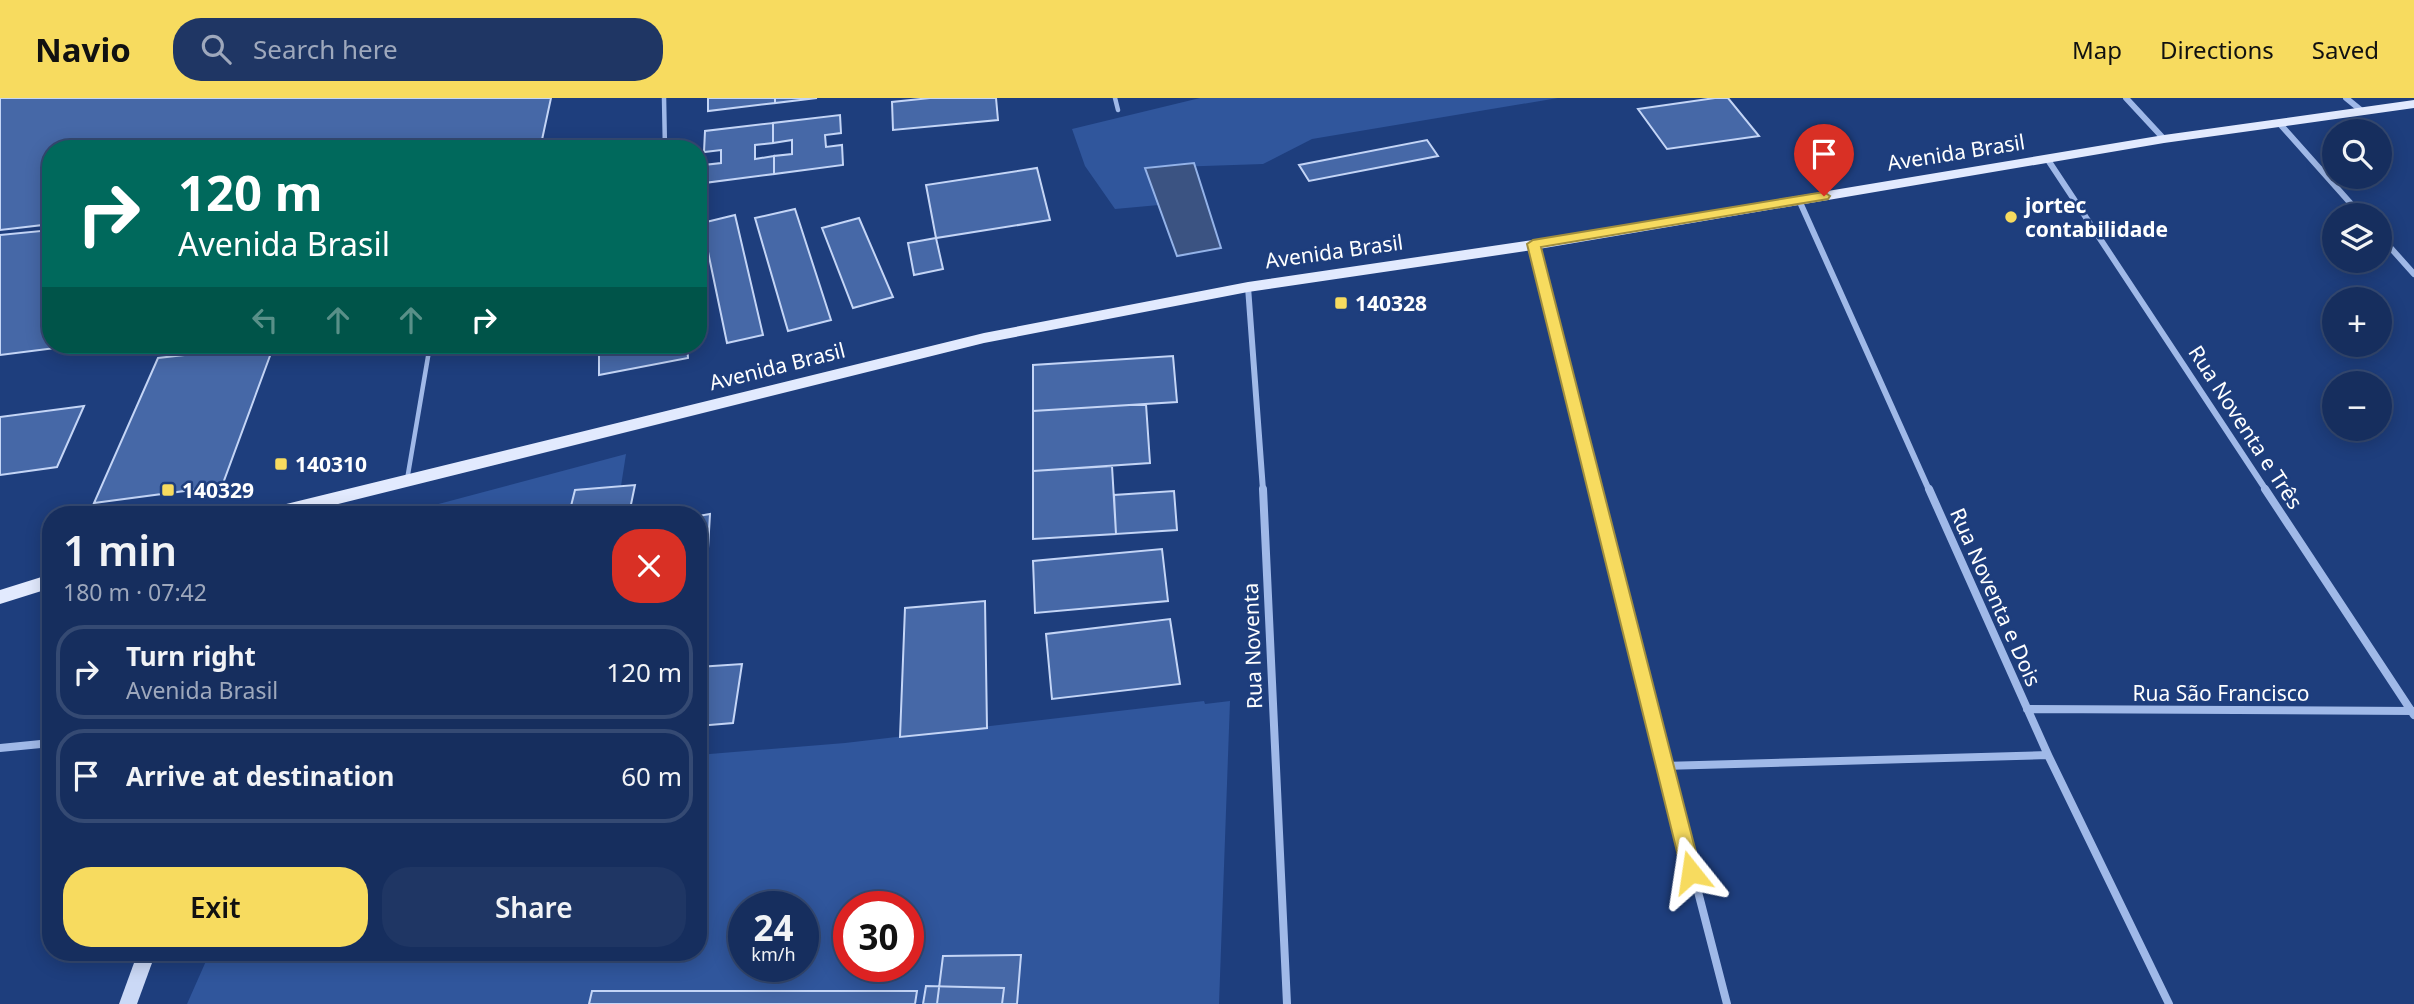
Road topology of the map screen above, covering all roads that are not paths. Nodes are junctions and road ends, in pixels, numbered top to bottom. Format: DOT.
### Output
graph roads {
  1 [pos="664,98"];
  2 [pos="1115,98"];
  3 [pos="2126,98"];
  4 [pos="2346,98"];
  5 [pos="2414,104"];
  6 [pos="1118,110"];
  7 [pos="2361,111"];
  8 [pos="2279,123"];
  9 [pos="2164,139"];
  10 [pos="665,140"];
  11 [pos="2048,160"];
  12 [pos="1799,200"];
  13 [pos="2350,203"];
  14 [pos="1533,244"];
  15 [pos="2392,249"];
  16 [pos="2414,274"];
  17 [pos="1248,287"];
  18 [pos="428,354"];
  19 [pos="407,481"];
  20 [pos="313,506"];
  21 [pos="42,576"];
  22 [pos="42,584"];
  23 [pos="0,585"];
  24 [pos="0,597"];
  25 [pos="2027,709"];
  26 [pos="2413,713"];
  27 [pos="42,744"];
  28 [pos="0,748"];
  29 [pos="2048,755"];
  30 [pos="1663,766"];
  31 [pos="144,961"];
  32 [pos="128,1004"];
  33 [pos="1287,1004"];
  34 [pos="1727,1004"];
  35 [pos="2169,1004"];
  1 -- 10 [label="lane"];
  2 -- 6 [label="lane"];
  3 -- 9 [label="street"];
  4 -- 7 [label="street"];
  5 -- 7 [label="main road, Avenida Brasil"];
  7 -- 8 [label="main road, Avenida Brasil"];
  8 -- 9 [label="main road, Avenida Brasil"];
  8 -- 13 [label="street"];
  9 -- 11 [label="main road, Avenida Brasil"];
  11 -- 12 [label="main road, Avenida Brasil"];
  11 -- 26 [label="street, Rua Noventa e Três"];
  12 -- 14 [label="main road, Avenida Brasil"];
  12 -- 25 [label="street, Rua Noventa e Dois"];
  14 -- 17 [label="main road, Avenida Brasil"];
  14 -- 30 [label="street"];
  15 -- 16 [label="street"];
  17 -- 19 [label="main road, Avenida Brasil"];
  17 -- 33 [label="street, Rua Noventa"];
  18 -- 19 [label="lane"];
  19 -- 20 [label="main road, Avenida Brasil"];
  21 -- 23 [label="main road"];
  22 -- 24 [label="main road"];
  25 -- 26 [label="street, Rua São Francisco"];
  25 -- 29 [label="street, Rua Noventa e Dois"];
  27 -- 28 [label="street"];
  29 -- 30 [label="street"];
  29 -- 35 [label="street, Rua Noventa e Dois"];
  30 -- 34 [label="street"];
  31 -- 32 [label="street"];
}
